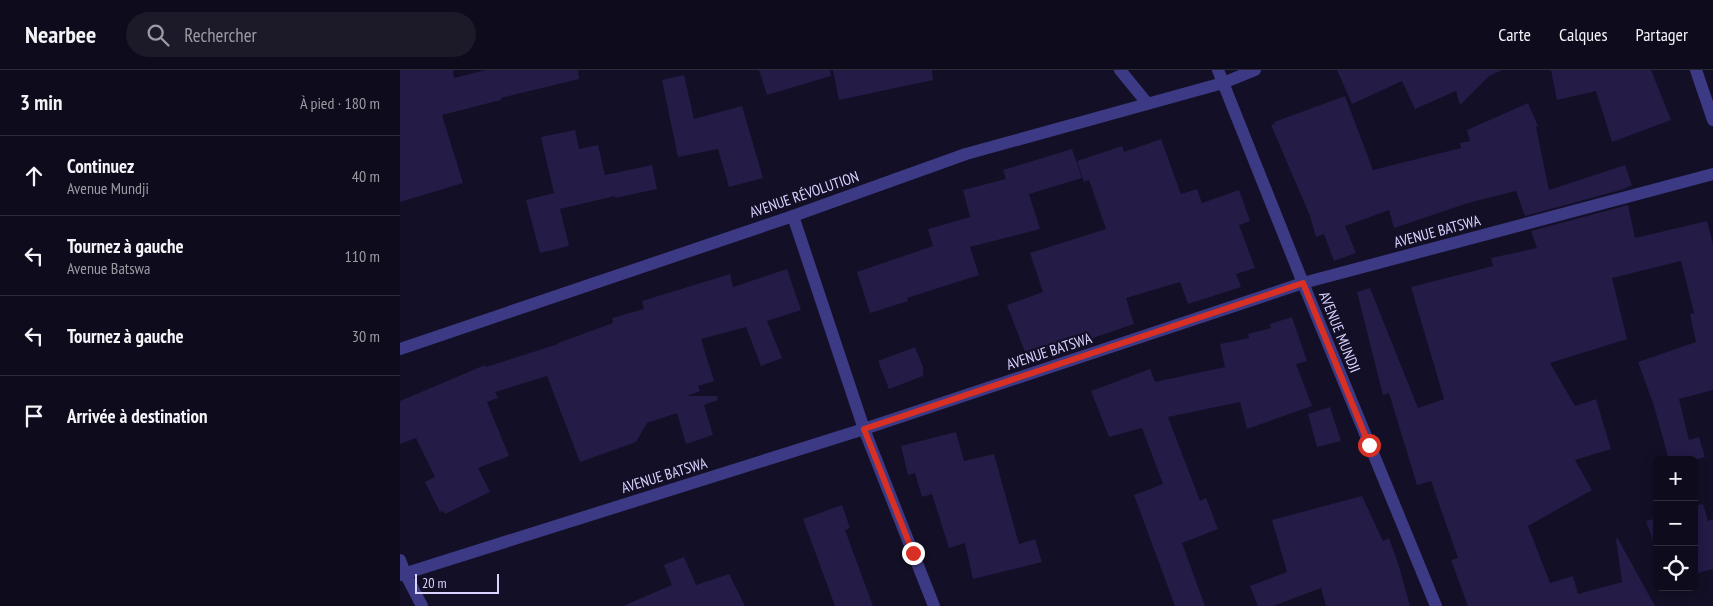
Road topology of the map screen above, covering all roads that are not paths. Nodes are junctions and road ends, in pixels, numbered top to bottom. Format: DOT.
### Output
graph roads {
  1 [pos="1120,70"];
  2 [pos="1218,70"];
  3 [pos="1255,70"];
  4 [pos="1696,70"];
  5 [pos="1223,83"];
  6 [pos="1147,103"];
  7 [pos="1713,120"];
  8 [pos="1713,174"];
  9 [pos="793,216"];
  10 [pos="1303,283"];
  11 [pos="400,349"];
  12 [pos="864,429"];
  13 [pos="400,560"];
  14 [pos="402,574"];
  15 [pos="422,606"];
  16 [pos="934,606"];
  17 [pos="1436,606"];
  1 -- 6 [label="street"];
  2 -- 5 [label="street, AVENUE MUNDJI"];
  3 -- 5 [label="street, AVENUE RÉVOLUTION"];
  4 -- 7 [label="street"];
  5 -- 6 [label="street, AVENUE RÉVOLUTION"];
  5 -- 10 [label="street, AVENUE MUNDJI"];
  6 -- 9 [label="street, AVENUE RÉVOLUTION"];
  8 -- 10 [label="street, AVENUE BATSWA"];
  9 -- 11 [label="street, AVENUE RÉVOLUTION"];
  9 -- 12 [label="street"];
  10 -- 12 [label="street, AVENUE BATSWA"];
  10 -- 17 [label="street, AVENUE MUNDJI"];
  12 -- 14 [label="street, AVENUE BATSWA"];
  12 -- 16 [label="street"];
  13 -- 14 [label="street"];
  14 -- 15 [label="street"];
}
